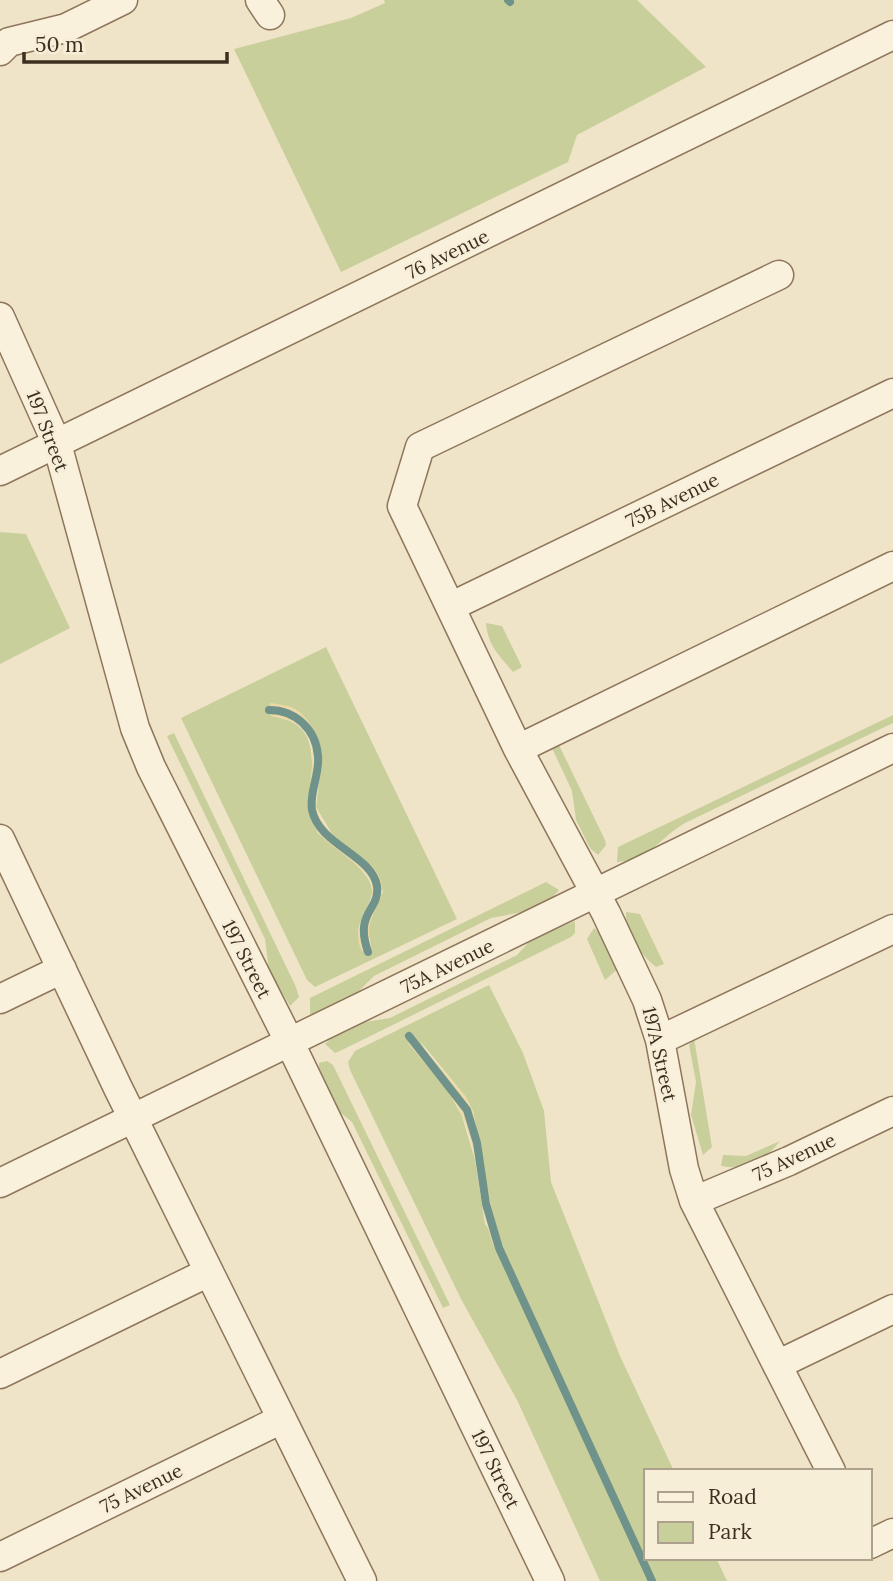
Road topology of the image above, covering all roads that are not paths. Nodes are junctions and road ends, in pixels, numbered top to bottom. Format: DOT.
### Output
graph roads {
  1 [pos="123,0"];
  2 [pos="893,36"];
  3 [pos="3,38"];
  4 [pos="779,275"];
  5 [pos="0,317"];
  6 [pos="893,393"];
  7 [pos="57,444"];
  8 [pos="0,471"];
  9 [pos="893,566"];
  10 [pos="452,606"];
  11 [pos="893,747"];
  12 [pos="518,748"];
  13 [pos="0,839"];
  14 [pos="595,893"];
  15 [pos="893,929"];
  16 [pos="62,970"];
  17 [pos="0,999"];
  18 [pos="660,1040"];
  19 [pos="289,1041"];
  20 [pos="893,1111"];
  21 [pos="134,1118"];
  22 [pos="0,1183"];
  23 [pos="694,1201"];
  24 [pos="209,1272"];
  25 [pos="893,1309"];
  26 [pos="777,1365"];
  27 [pos="0,1374"];
  28 [pos="282,1419"];
  29 [pos="830,1469"];
  30 [pos="893,1533"];
  31 [pos="872,1543"];
  32 [pos="0,1557"];
  33 [pos="362,1581"];
  34 [pos="550,1581"];
  1 -- 3 [label="street"];
  2 -- 7 [label="street, 76 Avenue"];
  4 -- 10 [label="street, 197A Street"];
  5 -- 7 [label="street, 197 Street"];
  6 -- 10 [label="street, 75B Avenue"];
  7 -- 8 [label="street, 76 Avenue"];
  7 -- 19 [label="street, 197 Street"];
  9 -- 12 [label="street"];
  10 -- 12 [label="street, 197A Street"];
  11 -- 14 [label="street, 75A Avenue"];
  12 -- 14 [label="street, 197A Street"];
  13 -- 16 [label="street"];
  14 -- 18 [label="street, 197A Street"];
  14 -- 19 [label="street, 75A Avenue"];
  15 -- 18 [label="street"];
  16 -- 17 [label="street"];
  16 -- 21 [label="street"];
  18 -- 23 [label="street, 197A Street"];
  19 -- 21 [label="street, 75A Avenue"];
  19 -- 34 [label="street, 197 Street"];
  20 -- 23 [label="street, 75 Avenue"];
  21 -- 22 [label="street, 75A Avenue"];
  21 -- 24 [label="street"];
  23 -- 26 [label="street, 197A Street"];
  24 -- 27 [label="street"];
  24 -- 28 [label="street"];
  25 -- 26 [label="street"];
  26 -- 29 [label="street, 197A Street"];
  28 -- 32 [label="street, 75 Avenue"];
  28 -- 33 [label="street"];
  30 -- 31 [label="street"];
}
